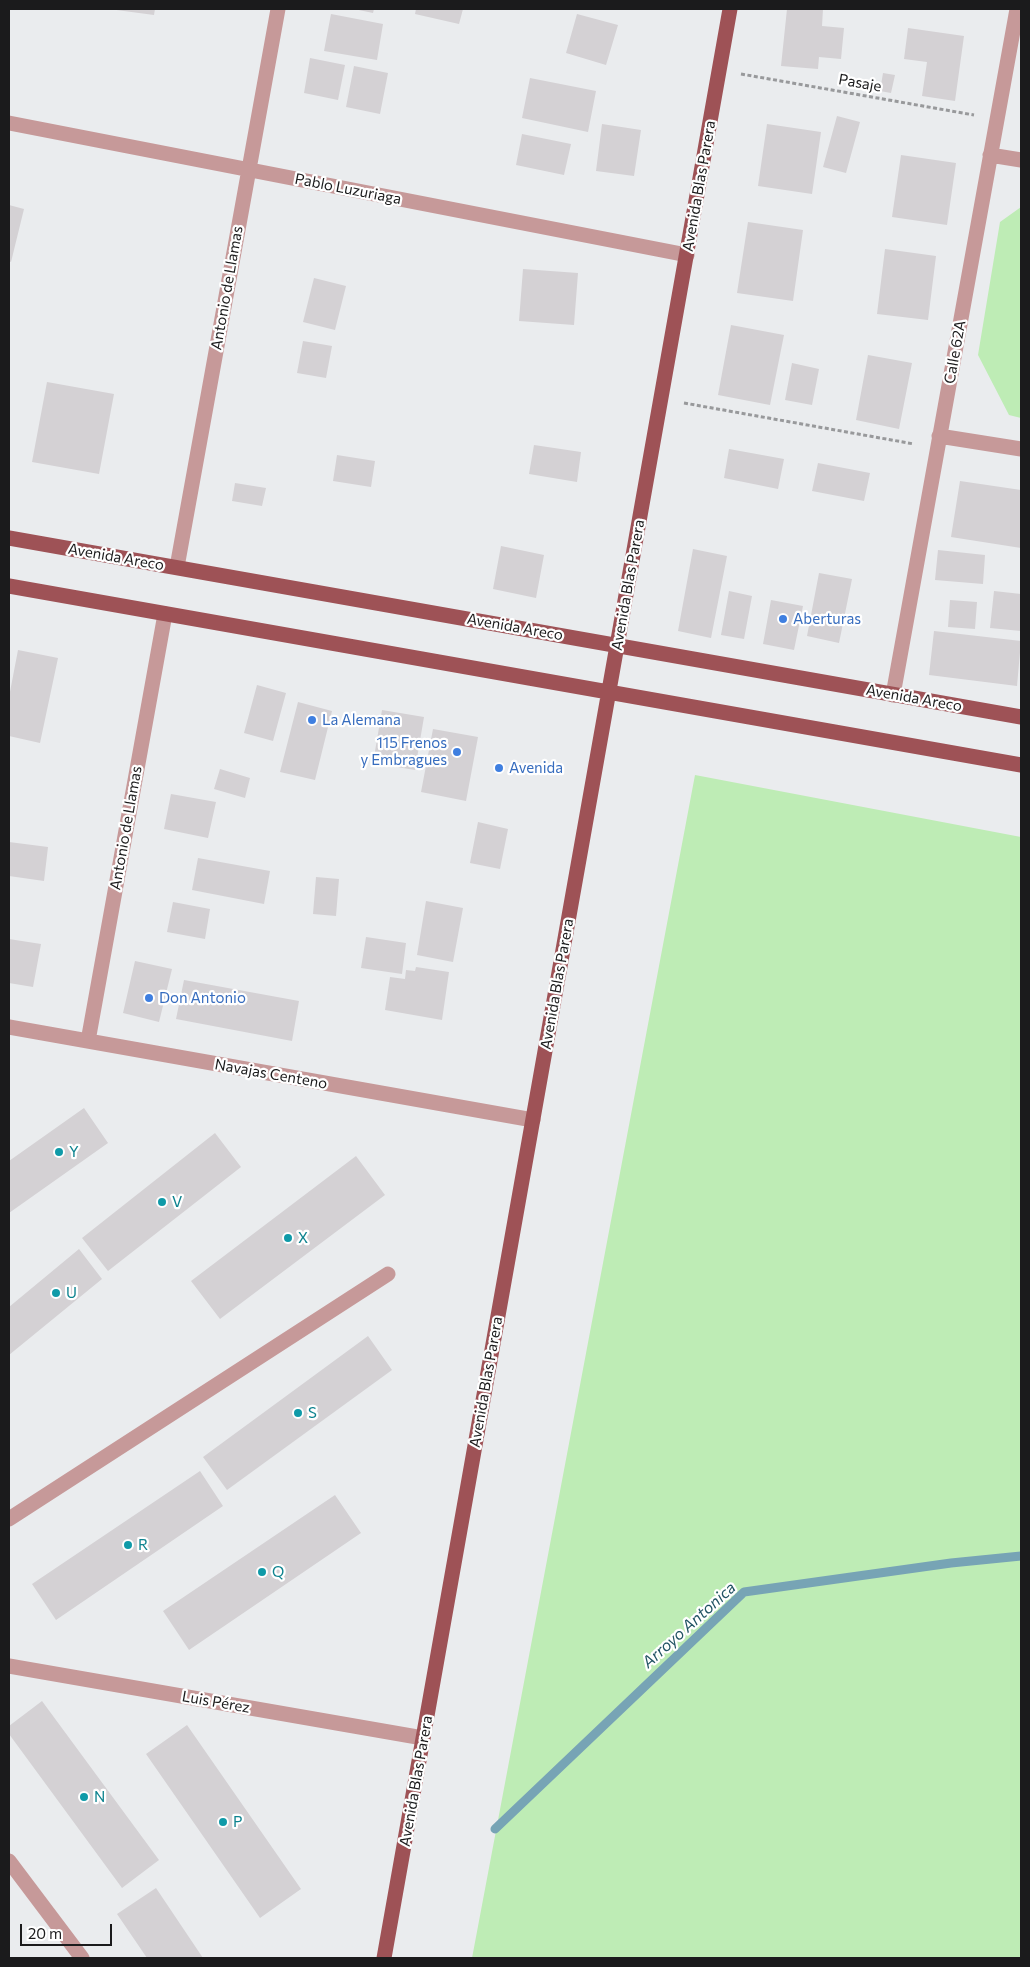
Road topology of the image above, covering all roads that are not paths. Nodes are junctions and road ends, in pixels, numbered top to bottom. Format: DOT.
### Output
graph roads {
  1 [pos="278,9"];
  2 [pos="730,9"];
  3 [pos="1017,9"];
  4 [pos="9,123"];
  5 [pos="990,155"];
  6 [pos="1021,160"];
  7 [pos="249,170"];
  8 [pos="686,255"];
  9 [pos="938,442"];
  10 [pos="1021,449"];
  11 [pos="9,538"];
  12 [pos="177,567"];
  13 [pos="9,586"];
  14 [pos="164,614"];
  15 [pos="617,645"];
  16 [pos="609,692"];
  17 [pos="893,695"];
  18 [pos="1021,717"];
  19 [pos="1021,765"];
  20 [pos="9,1027"];
  21 [pos="88,1041"];
  22 [pos="533,1120"];
  23 [pos="388,1274"];
  24 [pos="9,1519"];
  25 [pos="9,1666"];
  26 [pos="423,1738"];
  27 [pos="9,1861"];
  28 [pos="82,1958"];
  29 [pos="384,1958"];
  1 -- 7 [label="street, Antonio de Llamas"];
  2 -- 8 [label="main road, Avenida Blas Parera"];
  3 -- 5 [label="street, Calle 62A"];
  4 -- 7 [label="street, Pablo Luzuriaga"];
  5 -- 6 [label="street"];
  5 -- 9 [label="street, Calle 62A"];
  7 -- 8 [label="street, Pablo Luzuriaga"];
  7 -- 12 [label="street, Antonio de Llamas"];
  8 -- 15 [label="main road, Avenida Blas Parera"];
  9 -- 10 [label="street"];
  9 -- 17 [label="street, Calle 62A"];
  11 -- 12 [label="main road, Avenida Areco"];
  12 -- 15 [label="main road, Avenida Areco"];
  13 -- 14 [label="main road"];
  14 -- 16 [label="main road"];
  14 -- 21 [label="street, Antonio de Llamas"];
  15 -- 16 [label="main road, Avenida Blas Parera"];
  15 -- 17 [label="main road, Avenida Areco"];
  16 -- 19 [label="main road"];
  16 -- 22 [label="main road, Avenida Blas Parera"];
  17 -- 18 [label="main road, Avenida Areco"];
  20 -- 21 [label="street, Navajas Centeno"];
  21 -- 22 [label="street, Navajas Centeno"];
  22 -- 26 [label="main road, Avenida Blas Parera"];
  23 -- 24 [label="street"];
  25 -- 26 [label="street, Luis Pérez"];
  26 -- 29 [label="main road, Avenida Blas Parera"];
  27 -- 28 [label="street"];
}
